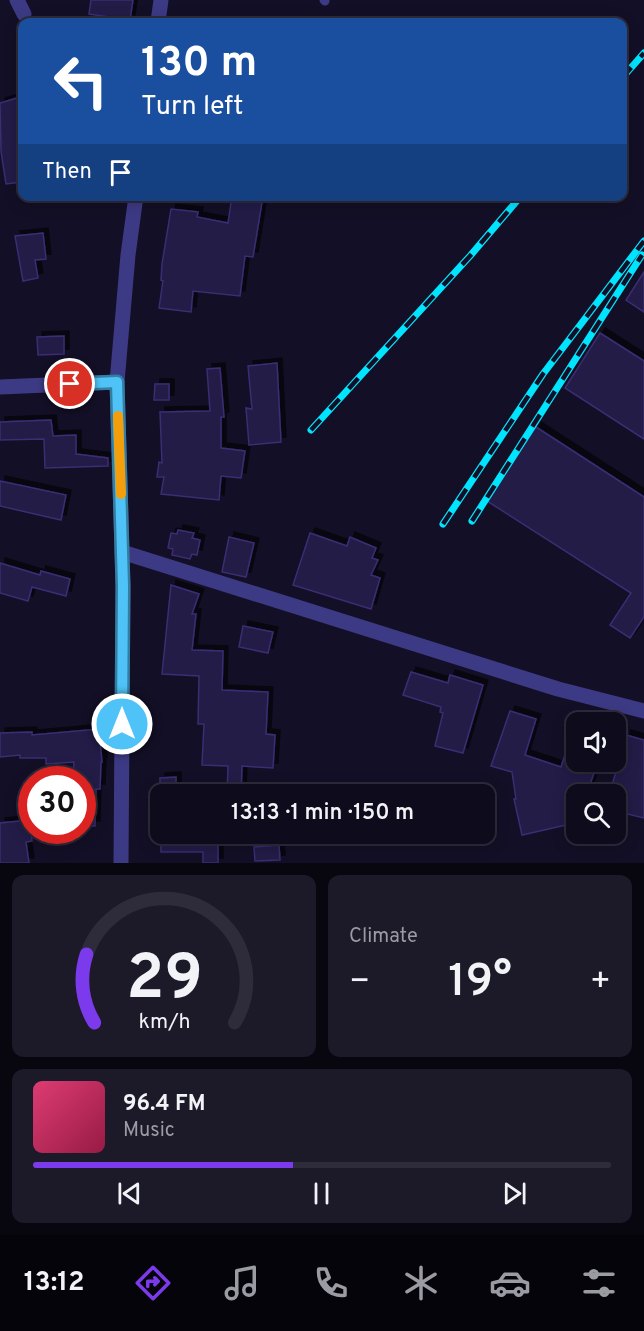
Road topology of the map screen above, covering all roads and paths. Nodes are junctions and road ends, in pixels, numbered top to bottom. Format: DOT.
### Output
graph roads {
  1 [pos="17,0"];
  2 [pos="161,0"];
  3 [pos="24,14"];
  4 [pos="159,18"];
  5 [pos="135,201"];
  6 [pos="117,382"];
  7 [pos="0,387"];
  8 [pos="122,552"];
  9 [pos="644,711"];
  10 [pos="121,863"];
  1 -- 3 [label="street"];
  2 -- 4 [label="street"];
  5 -- 6 [label="street"];
  6 -- 7 [label="street"];
  6 -- 8 [label="street"];
  8 -- 9 [label="street"];
  8 -- 10 [label="street"];
}
